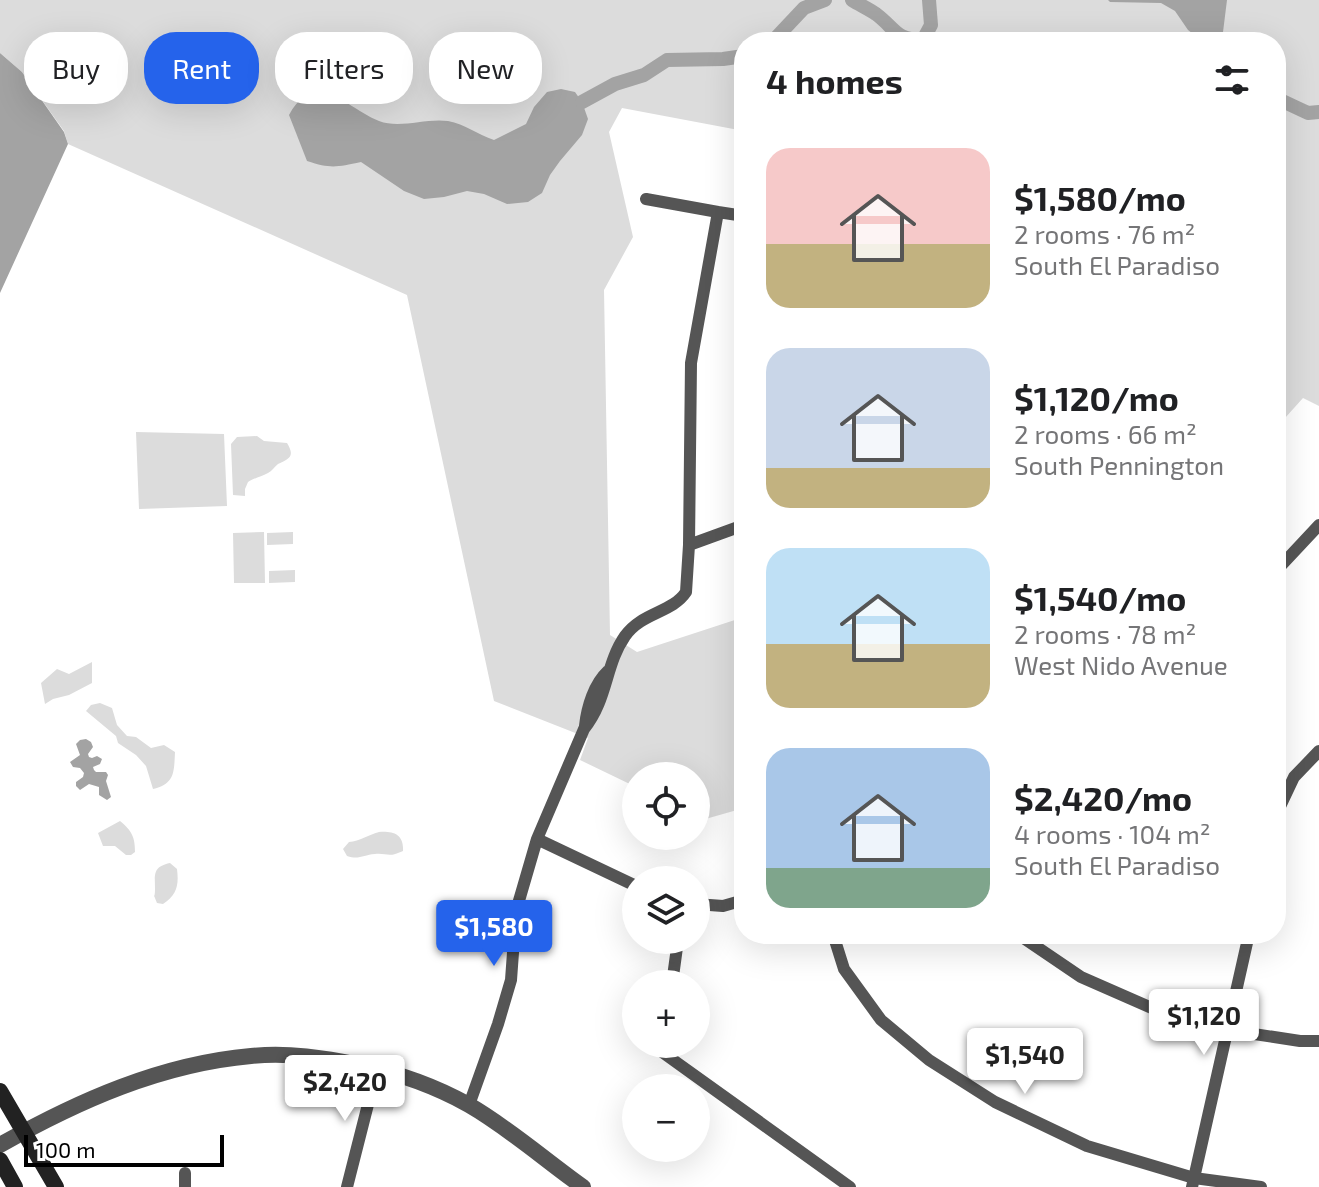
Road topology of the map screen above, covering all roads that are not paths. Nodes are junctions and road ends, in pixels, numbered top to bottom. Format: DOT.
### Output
graph roads {
  1 [pos="646,199"];
  2 [pos="718,212"];
  3 [pos="734,214"];
  4 [pos="1319,525"];
  5 [pos="734,529"];
  6 [pos="689,545"];
  7 [pos="1286,560"];
  8 [pos="1319,751"];
  9 [pos="1286,794"];
  10 [pos="537,839"];
  11 [pos="622,879"];
  12 [pos="734,903"];
  13 [pos="710,905"];
  14 [pos="836,944"];
  15 [pos="1032,944"];
  16 [pos="1247,944"];
  17 [pos="1228,1030"];
  18 [pos="1319,1041"];
  19 [pos="670,1058"];
  20 [pos="377,1069"];
  21 [pos="0,1091"];
  22 [pos="469,1105"];
  23 [pos="25,1130"];
  24 [pos="0,1145"];
  25 [pos="0,1160"];
  26 [pos="185,1173"];
  27 [pos="1193,1182"];
  28 [pos="15,1187"];
  29 [pos="56,1187"];
  30 [pos="185,1187"];
  31 [pos="347,1187"];
  32 [pos="583,1187"];
  33 [pos="850,1187"];
  34 [pos="1261,1187"];
  1 -- 2 [label="street"];
  2 -- 3 [label="street"];
  2 -- 6 [label="street"];
  4 -- 7 [label="street"];
  5 -- 6 [label="street"];
  6 -- 10 [label="street"];
  8 -- 9 [label="street"];
  10 -- 11 [label="street"];
  10 -- 22 [label="street"];
  12 -- 13 [label="street"];
  14 -- 27 [label="street"];
  15 -- 17 [label="street"];
  16 -- 17 [label="street"];
  17 -- 18 [label="street"];
  17 -- 27 [label="street"];
  19 -- 33 [label="street"];
  20 -- 22 [label="street"];
  20 -- 23 [label="street"];
  20 -- 31 [label="street"];
  21 -- 23 [label="main road"];
  22 -- 32 [label="street"];
  23 -- 24 [label="street"];
  23 -- 29 [label="main road"];
  25 -- 28 [label="main road"];
  26 -- 30 [label="street"];
  27 -- 34 [label="street"];
}
